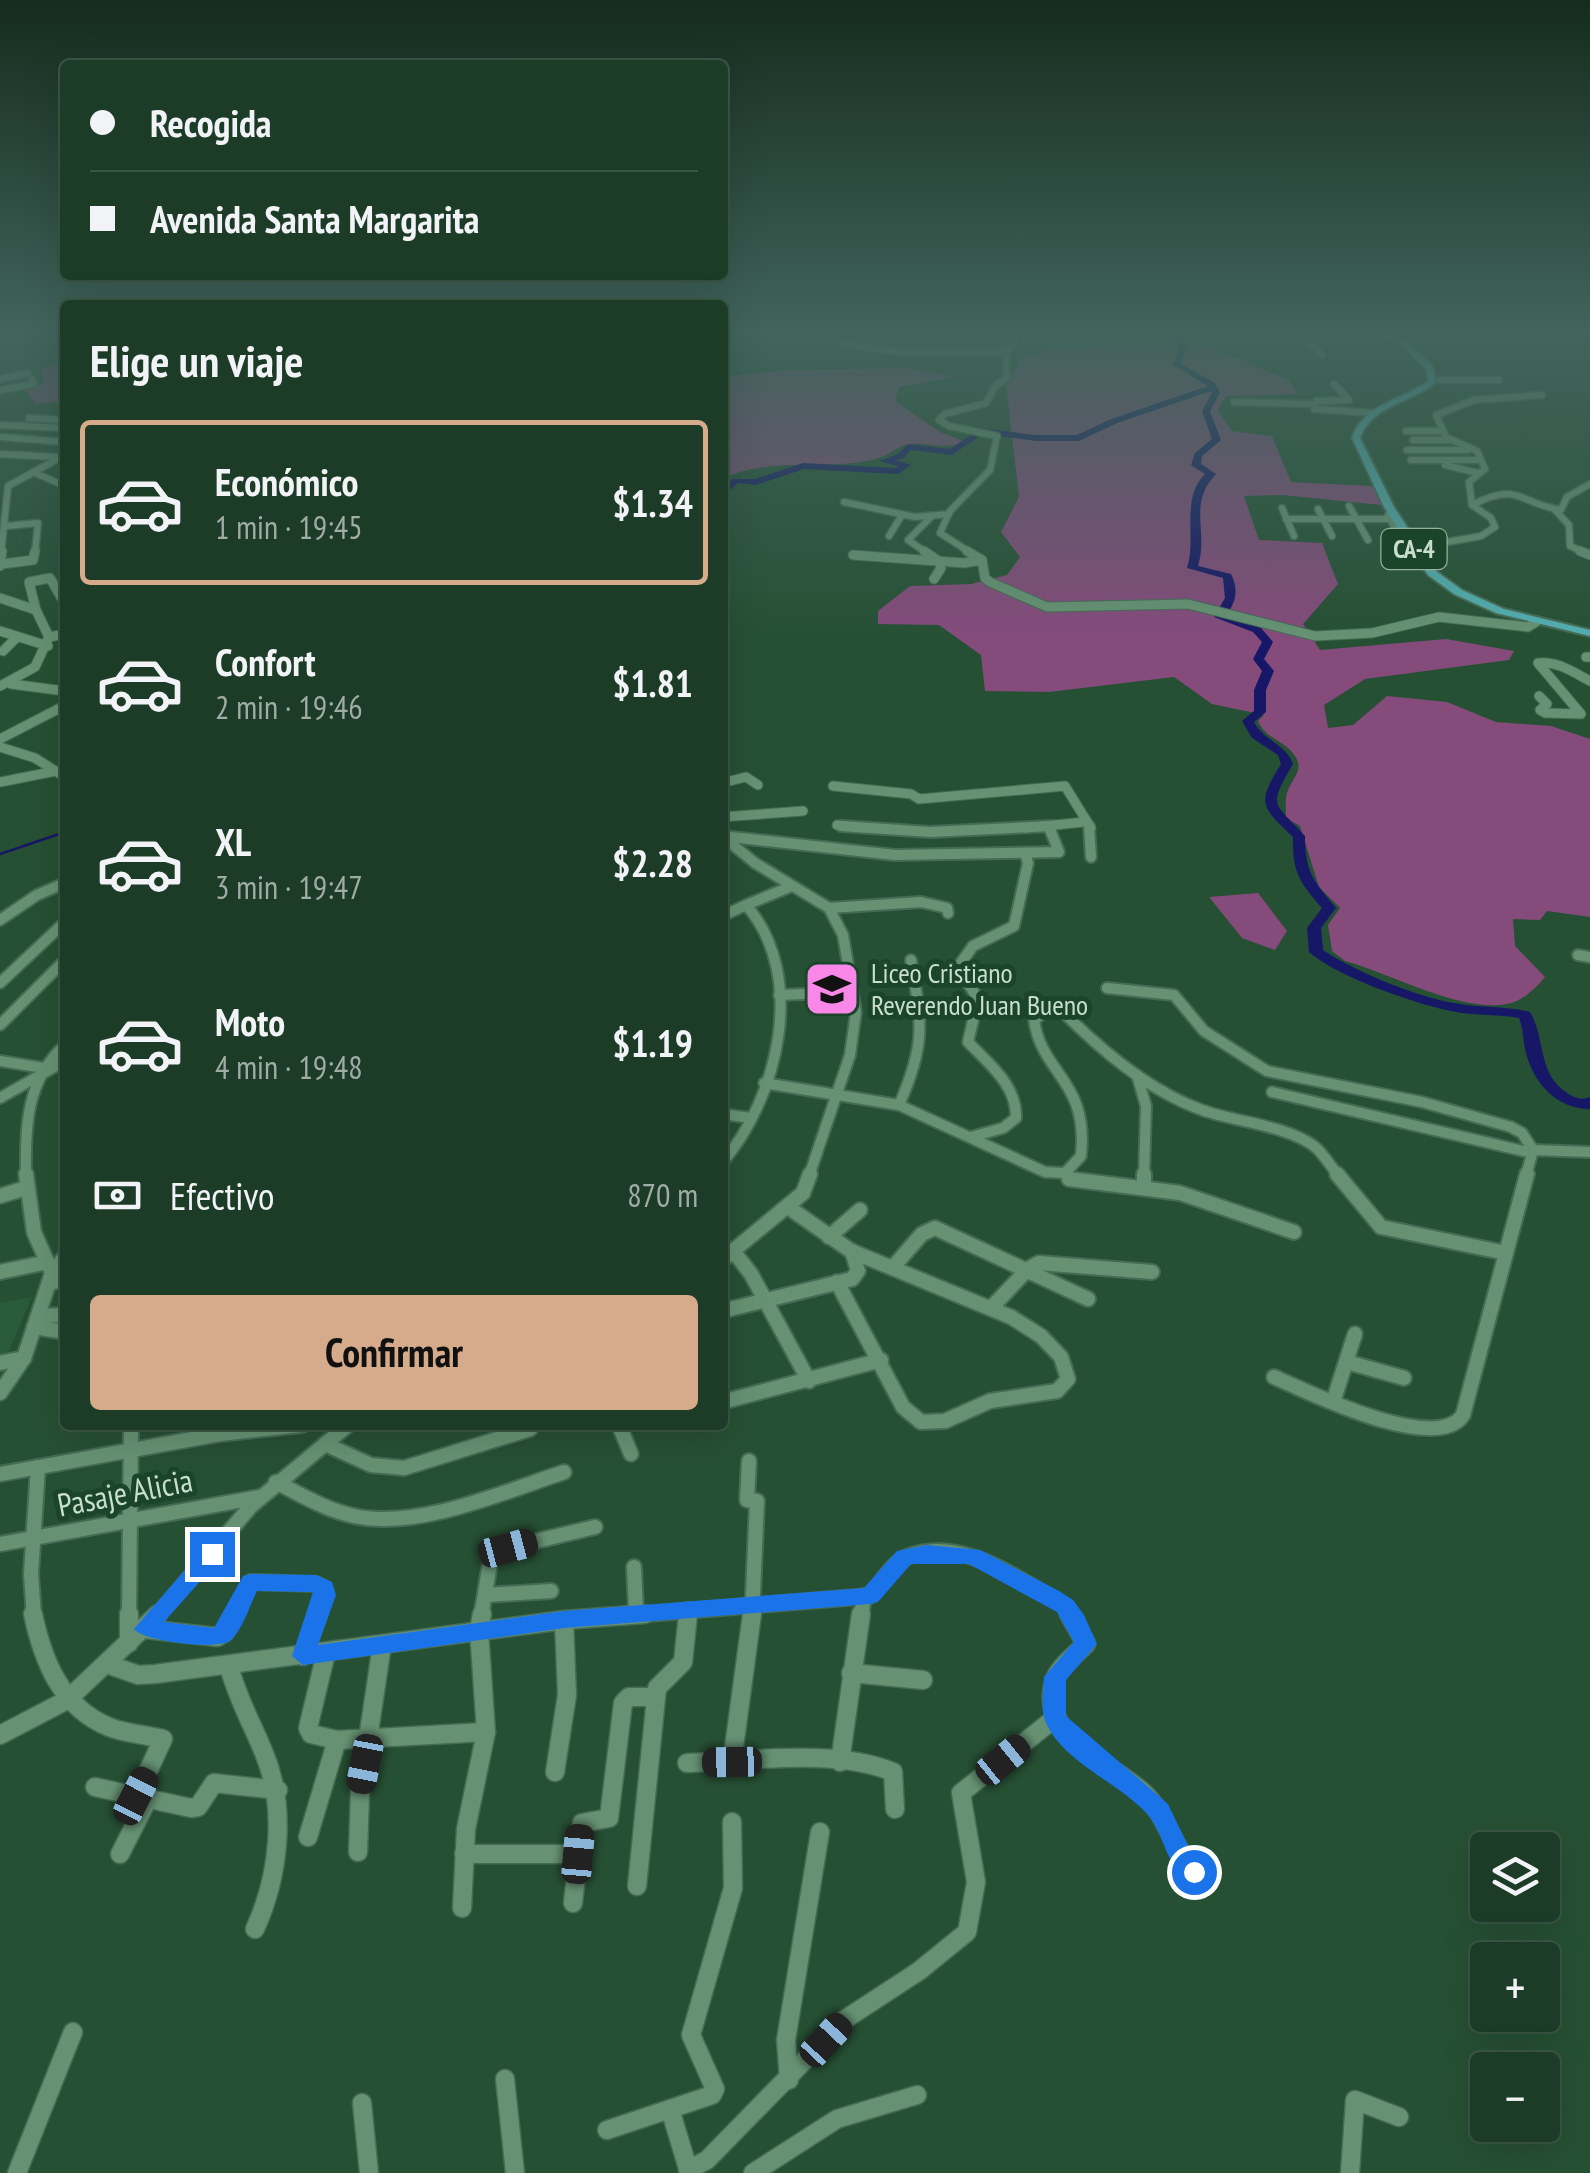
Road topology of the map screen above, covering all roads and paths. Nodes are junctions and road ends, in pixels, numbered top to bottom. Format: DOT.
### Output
graph roads {
  1 [pos="997,436"];
  2 [pos="1357,436"];
  3 [pos="1364,436"];
  4 [pos="1449,436"];
  5 [pos="0,438"];
  6 [pos="1413,440"];
  7 [pos="1453,440"];
  8 [pos="60,442"];
  9 [pos="1407,450"];
  10 [pos="1476,450"];
  11 [pos="0,454"];
  12 [pos="60,456"];
  13 [pos="60,458"];
  14 [pos="1411,460"];
  15 [pos="1482,460"];
  16 [pos="1445,465"];
  17 [pos="33,472"];
  18 [pos="1478,473"];
  19 [pos="60,484"];
  20 [pos="1590,484"];
  21 [pos="1469,487"];
  22 [pos="1495,492"];
  23 [pos="844,502"];
  24 [pos="1472,505"];
  25 [pos="1349,506"];
  26 [pos="1282,508"];
  27 [pos="1318,510"];
  28 [pos="1555,510"];
  29 [pos="1389,513"];
  30 [pos="949,514"];
  31 [pos="902,515"];
  32 [pos="932,516"];
  33 [pos="1286,519"];
  34 [pos="1322,519"];
  35 [pos="1357,520"];
  36 [pos="6,526"];
  37 [pos="888,536"];
  38 [pos="1294,536"];
  39 [pos="1332,536"];
  40 [pos="1368,540"];
  41 [pos="1414,544"];
  42 [pos="853,555"];
  43 [pos="1590,556"];
  44 [pos="982,560"];
  45 [pos="939,561"];
  46 [pos="1,565"];
  47 [pos="934,579"];
  48 [pos="60,595"];
  49 [pos="0,598"];
  50 [pos="36,610"];
  51 [pos="1536,622"];
  52 [pos="1552,624"];
  53 [pos="0,631"];
  54 [pos="1586,631"];
  55 [pos="60,636"];
  56 [pos="16,638"];
  57 [pos="48,642"];
  58 [pos="3,652"];
  59 [pos="1590,682"];
  60 [pos="6,683"];
  61 [pos="56,690"];
  62 [pos="1539,696"];
  63 [pos="60,708"];
  64 [pos="0,739"];
  65 [pos="0,747"];
  66 [pos="60,774"];
  67 [pos="0,782"];
  68 [pos="728,782"];
  69 [pos="758,785"];
  70 [pos="833,786"];
  71 [pos="803,812"];
  72 [pos="728,817"];
  73 [pos="1084,822"];
  74 [pos="837,825"];
  75 [pos="1049,828"];
  76 [pos="728,837"];
  77 [pos="728,840"];
  78 [pos="1025,853"];
  79 [pos="1091,856"];
  80 [pos="60,885"];
  81 [pos="792,886"];
  82 [pos="746,905"];
  83 [pos="830,908"];
  84 [pos="728,913"];
  85 [pos="948,913"];
  86 [pos="0,920"];
  87 [pos="60,927"];
  88 [pos="911,960"];
  89 [pos="60,965"];
  90 [pos="0,984"];
  91 [pos="1107,988"];
  92 [pos="853,992"];
  93 [pos="778,995"];
  94 [pos="0,1025"];
  95 [pos="60,1051"];
  96 [pos="0,1060"];
  97 [pos="60,1063"];
  98 [pos="40,1073"];
  99 [pos="1137,1075"];
  100 [pos="764,1083"];
  101 [pos="1272,1092"];
  102 [pos="834,1094"];
  103 [pos="0,1098"];
  104 [pos="899,1105"];
  105 [pos="728,1115"];
  106 [pos="751,1118"];
  107 [pos="971,1137"];
  108 [pos="1533,1152"];
  109 [pos="1590,1152"];
  110 [pos="728,1154"];
  111 [pos="1068,1179"];
  112 [pos="26,1188"];
  113 [pos="1144,1188"];
  114 [pos="0,1196"];
  115 [pos="788,1207"];
  116 [pos="860,1210"];
  117 [pos="1294,1232"];
  118 [pos="830,1236"];
  119 [pos="852,1251"];
  120 [pos="1506,1253"];
  121 [pos="728,1256"];
  122 [pos="894,1266"];
  123 [pos="1028,1269"];
  124 [pos="0,1272"];
  125 [pos="1152,1272"];
  126 [pos="52,1275"];
  127 [pos="837,1282"];
  128 [pos="1088,1299"];
  129 [pos="764,1301"];
  130 [pos="992,1307"];
  131 [pos="728,1310"];
  132 [pos="60,1315"];
  133 [pos="36,1322"];
  134 [pos="60,1330"];
  135 [pos="1355,1334"];
  136 [pos="24,1358"];
  137 [pos="881,1360"];
  138 [pos="1347,1362"];
  139 [pos="0,1363"];
  140 [pos="1274,1377"];
  141 [pos="1404,1378"];
  142 [pos="809,1381"];
  143 [pos="0,1393"];
  144 [pos="728,1401"];
  145 [pos="1333,1402"];
  146 [pos="130,1430"];
  147 [pos="220,1430"];
  148 [pos="342,1430"];
  149 [pos="527,1430"];
  150 [pos="621,1430"];
  151 [pos="325,1444"];
  152 [pos="132,1449"];
  153 [pos="630,1454"];
  154 [pos="748,1461"];
  155 [pos="38,1467"];
  156 [pos="564,1472"];
  157 [pos="0,1474"];
  158 [pos="276,1482"];
  159 [pos="260,1497"];
  160 [pos="130,1518"];
  161 [pos="595,1527"];
  162 [pos="32,1539"];
  163 [pos="0,1544"];
  164 [pos="634,1566"];
  165 [pos="551,1590"];
  166 [pos="486,1595"];
  167 [pos="864,1596"];
  168 [pos="752,1604"];
  169 [pos="688,1610"];
  170 [pos="636,1612"];
  171 [pos="564,1620"];
  172 [pos="145,1629"];
  173 [pos="479,1630"];
  174 [pos="129,1643"];
  175 [pos="382,1646"];
  176 [pos="326,1653"];
  177 [pos="303,1656"];
  178 [pos="107,1664"];
  179 [pos="229,1666"];
  180 [pos="851,1673"];
  181 [pos="923,1680"];
  182 [pos="656,1697"];
  183 [pos="67,1700"];
  184 [pos="1055,1718"];
  185 [pos="486,1732"];
  186 [pos="0,1735"];
  187 [pos="371,1736"];
  188 [pos="337,1740"];
  189 [pos="732,1762"];
  190 [pos="840,1762"];
  191 [pos="687,1763"];
  192 [pos="556,1772"];
  193 [pos="96,1788"];
  194 [pos="278,1790"];
  195 [pos="142,1798"];
  196 [pos="895,1809"];
  197 [pos="732,1822"];
  198 [pos="820,1832"];
  199 [pos="308,1837"];
  200 [pos="358,1852"];
  201 [pos="120,1854"];
  202 [pos="464,1854"];
  203 [pos="578,1854"];
  204 [pos="1194,1872"];
  205 [pos="637,1886"];
  206 [pos="573,1903"];
  207 [pos="462,1908"];
  208 [pos="255,1929"];
  209 [pos="74,2032"];
  210 [pos="505,2079"];
  211 [pos="789,2080"];
  212 [pos="917,2095"];
  213 [pos="362,2103"];
  214 [pos="670,2110"];
  215 [pos="1399,2117"];
  216 [pos="606,2130"];
  217 [pos="688,2171"];
  218 [pos="17,2173"];
  219 [pos="369,2173"];
  220 [pos="515,2173"];
  221 [pos="753,2173"];
  222 [pos="1350,2173"];
  1 -- 30 [label="street"];
  2 -- 29 [label="main road, CA-4"];
  3 -- 41 [label="main road, CA-4"];
  4 -- 7 [label="street"];
  5 -- 8 [label="street"];
  6 -- 7 [label="street"];
  7 -- 10 [label="street"];
  9 -- 10 [label="street"];
  10 -- 15 [label="street"];
  11 -- 12 [label="street"];
  13 -- 17 [label="street"];
  14 -- 15 [label="street"];
  15 -- 18 [label="street"];
  16 -- 18 [label="street"];
  17 -- 19 [label="street"];
  17 -- 36 [label="street"];
  18 -- 21 [label="street"];
  20 -- 28 [label="street"];
  21 -- 22 [label="street"];
  21 -- 24 [label="street"];
  22 -- 24 [label="street"];
  22 -- 28 [label="street"];
  23 -- 31 [label="street"];
  24 -- 41 [label="street"];
  25 -- 35 [label="street"];
  26 -- 33 [label="street"];
  27 -- 34 [label="street"];
  28 -- 43 [label="street"];
  29 -- 35 [label="street"];
  29 -- 41 [label="main road, CA-4"];
  30 -- 32 [label="street"];
  30 -- 44 [label="street"];
  31 -- 32 [label="street"];
  31 -- 37 [label="street"];
  32 -- 45 [label="street"];
  33 -- 34 [label="street"];
  33 -- 38 [label="street"];
  34 -- 35 [label="street"];
  34 -- 39 [label="street"];
  35 -- 40 [label="street"];
  36 -- 46 [label="street"];
  36 -- 46 [label="street"];
  41 -- 51 [label="main road, CA-4"];
  41 -- 52 [label="main road, CA-4"];
  42 -- 45 [label="street"];
  44 -- 45 [label="street"];
  44 -- 51 [label="street"];
  45 -- 47 [label="street"];
  48 -- 50 [label="street"];
  49 -- 50 [label="street"];
  50 -- 57 [label="street"];
  51 -- 52 [label="main road, CA-4"];
  52 -- 54 [label="main road, CA-4"];
  53 -- 56 [label="street"];
  55 -- 57 [label="street"];
  56 -- 57 [label="street"];
  56 -- 58 [label="street"];
  57 -- 60 [label="street"];
  59 -- 62 [label="street"];
  60 -- 61 [label="street"];
  63 -- 64 [label="street"];
  65 -- 66 [label="street"];
  66 -- 67 [label="street"];
  68 -- 69 [label="street"];
  70 -- 73 [label="street"];
  71 -- 72 [label="street"];
  73 -- 75 [label="street"];
  73 -- 79 [label="street"];
  74 -- 75 [label="street"];
  75 -- 78 [label="street"];
  76 -- 78 [label="street"];
  77 -- 81 [label="street"];
  78 -- 107 [label="street"];
  80 -- 86 [label="street"];
  81 -- 82 [label="street"];
  81 -- 83 [label="street"];
  82 -- 84 [label="street"];
  82 -- 93 [label="street"];
  83 -- 85 [label="street"];
  83 -- 92 [label="street"];
  87 -- 90 [label="street"];
  88 -- 104 [label="street"];
  89 -- 94 [label="street"];
  91 -- 108 [label="street"];
  92 -- 93 [label="street"];
  92 -- 102 [label="street"];
  93 -- 100 [label="street"];
  95 -- 98 [label="street"];
  96 -- 98 [label="street"];
  97 -- 98 [label="street"];
  98 -- 103 [label="street"];
  98 -- 112 [label="street"];
  99 -- 107 [label="street"];
  99 -- 113 [label="street"];
  99 -- 120 [label="street"];
  100 -- 102 [label="street"];
  100 -- 106 [label="street"];
  101 -- 108 [label="street"];
  102 -- 104 [label="street"];
  102 -- 115 [label="street"];
  104 -- 107 [label="street"];
  105 -- 106 [label="street"];
  106 -- 110 [label="street"];
  108 -- 109 [label="street"];
  108 -- 120 [label="street"];
  111 -- 113 [label="street"];
  112 -- 114 [label="street"];
  112 -- 126 [label="street"];
  113 -- 117 [label="street"];
  115 -- 118 [label="street"];
  115 -- 121 [label="street"];
  116 -- 118 [label="street"];
  118 -- 119 [label="street"];
  119 -- 122 [label="street"];
  119 -- 127 [label="street"];
  120 -- 145 [label="street"];
  121 -- 129 [label="street"];
  122 -- 123 [label="street"];
  122 -- 130 [label="street"];
  123 -- 125 [label="street"];
  123 -- 128 [label="street"];
  123 -- 130 [label="street"];
  124 -- 126 [label="street"];
  126 -- 133 [label="street"];
  127 -- 129 [label="street"];
  127 -- 137 [label="street"];
  129 -- 131 [label="street"];
  129 -- 142 [label="street"];
  130 -- 137 [label="street"];
  132 -- 133 [label="street"];
  133 -- 134 [label="street"];
  133 -- 136 [label="street"];
  135 -- 138 [label="street"];
  136 -- 139 [label="street"];
  136 -- 143 [label="street"];
  137 -- 142 [label="street"];
  138 -- 141 [label="street"];
  138 -- 145 [label="street"];
  140 -- 145 [label="street"];
  142 -- 144 [label="street"];
  146 -- 152 [label="street"];
  147 -- 152 [label="street"];
  148 -- 151 [label="street"];
  149 -- 151 [label="street"];
  150 -- 153 [label="street"];
  151 -- 158 [label="street"];
  152 -- 155 [label="street"];
  152 -- 160 [label="street"];
  154 -- 168 [label="street"];
  155 -- 157 [label="street"];
  155 -- 162 [label="street"];
  156 -- 158 [label="street"];
  158 -- 159 [label="street"];
  159 -- 160 [label="street, Pasaje Alicia"];
  159 -- 172 [label="street"];
  160 -- 162 [label="street, Pasaje Alicia"];
  160 -- 174 [label="street"];
  161 -- 166 [label="street"];
  162 -- 163 [label="street, Pasaje Alicia"];
  162 -- 183 [label="street"];
  164 -- 170 [label="street"];
  165 -- 166 [label="street"];
  166 -- 173 [label="street"];
  167 -- 168 [label="street"];
  167 -- 180 [label="street"];
  167 -- 184 [label="street"];
  168 -- 169 [label="street"];
  168 -- 189 [label="street"];
  169 -- 170 [label="street"];
  169 -- 182 [label="street"];
  170 -- 171 [label="street"];
  171 -- 173 [label="street"];
  171 -- 192 [label="street"];
  172 -- 174 [label="street"];
  172 -- 177 [label="street"];
  173 -- 175 [label="street"];
  173 -- 185 [label="street"];
  174 -- 178 [label="street"];
  175 -- 176 [label="street"];
  175 -- 187 [label="street"];
  176 -- 177 [label="street"];
  176 -- 188 [label="street"];
  177 -- 179 [label="street"];
  178 -- 179 [label="street"];
  178 -- 183 [label="street"];
  179 -- 194 [label="street"];
  180 -- 181 [label="street"];
  180 -- 190 [label="street"];
  182 -- 203 [label="street"];
  182 -- 205 [label="street"];
  183 -- 186 [label="street"];
  183 -- 195 [label="street"];
  184 -- 204 [label="street"];
  184 -- 211 [label="street"];
  185 -- 187 [label="street"];
  185 -- 202 [label="street"];
  187 -- 188 [label="street"];
  187 -- 200 [label="street"];
  188 -- 199 [label="street"];
  189 -- 190 [label="street"];
  189 -- 191 [label="street"];
  190 -- 196 [label="street"];
  193 -- 195 [label="street"];
  194 -- 195 [label="street"];
  194 -- 208 [label="street"];
  195 -- 201 [label="street"];
  197 -- 214 [label="street"];
  198 -- 211 [label="street"];
  202 -- 203 [label="street"];
  202 -- 207 [label="street"];
  203 -- 206 [label="street"];
  209 -- 218 [label="street"];
  210 -- 220 [label="street"];
  211 -- 217 [label="street"];
  212 -- 221 [label="street"];
  213 -- 219 [label="street"];
  214 -- 216 [label="street"];
  214 -- 217 [label="street"];
  215 -- 222 [label="street"];
}
